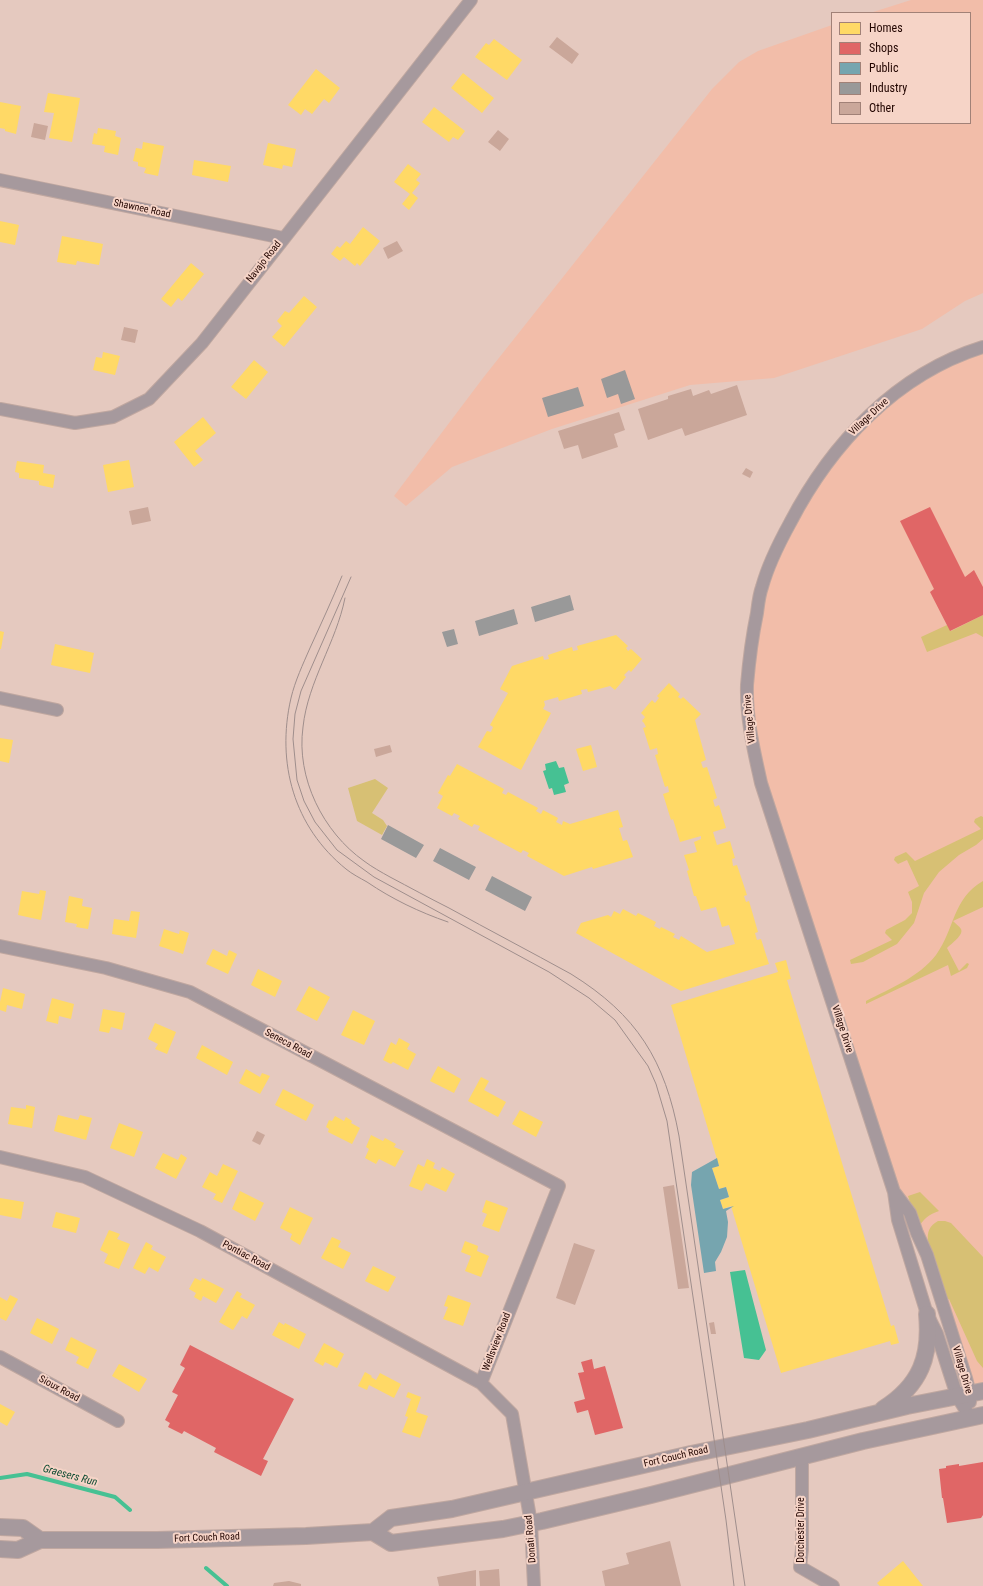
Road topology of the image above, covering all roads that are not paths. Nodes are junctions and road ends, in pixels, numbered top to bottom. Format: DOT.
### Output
graph roads {
  1 [pos="471,0"];
  2 [pos="0,180"];
  3 [pos="283,238"];
  4 [pos="983,347"];
  5 [pos="0,409"];
  6 [pos="0,698"];
  7 [pos="57,710"];
  8 [pos="0,946"];
  9 [pos="0,1157"];
  10 [pos="559,1186"];
  11 [pos="894,1192"];
  12 [pos="927,1314"];
  13 [pos="0,1357"];
  14 [pos="481,1384"];
  15 [pos="970,1394"];
  16 [pos="875,1414"];
  17 [pos="977,1416"];
  18 [pos="118,1421"];
  19 [pos="802,1456"];
  20 [pos="527,1492"];
  21 [pos="531,1523"];
  22 [pos="0,1527"];
  23 [pos="373,1532"];
  24 [pos="40,1540"];
  25 [pos="0,1549"];
  26 [pos="534,1586"];
  27 [pos="833,1586"];
  1 -- 3 [label="street, Navajo Road"];
  2 -- 3 [label="street, Shawnee Road"];
  3 -- 5 [label="street, Navajo Road"];
  4 -- 11 [label="street, Village Drive"];
  6 -- 7 [label="street"];
  8 -- 10 [label="street, Seneca Road"];
  9 -- 14 [label="street, Pontiac Road"];
  10 -- 14 [label="street, Wellsview Road"];
  11 -- 12 [label="street, Village Drive"];
  11 -- 15 [label="street, Village Drive"];
  12 -- 15 [label="street, Village Drive"];
  12 -- 16 [label="street"];
  13 -- 18 [label="street, Sioux Road"];
  14 -- 20 [label="street, Wellsview Road"];
  15 -- 16 [label="street, Fort Couch Road"];
  15 -- 17 [label="street, Village Drive"];
  16 -- 20 [label="street, Fort Couch Road"];
  17 -- 19 [label="street"];
  19 -- 21 [label="street"];
  19 -- 27 [label="street, Dorchester Drive"];
  20 -- 21 [label="street, Donati Road"];
  20 -- 23 [label="street, Fort Couch Road"];
  21 -- 23 [label="street"];
  21 -- 26 [label="street, Donati Road"];
  22 -- 24 [label="street"];
  23 -- 24 [label="street, Fort Couch Road"];
  24 -- 25 [label="street, Fort Couch Road"];
}
